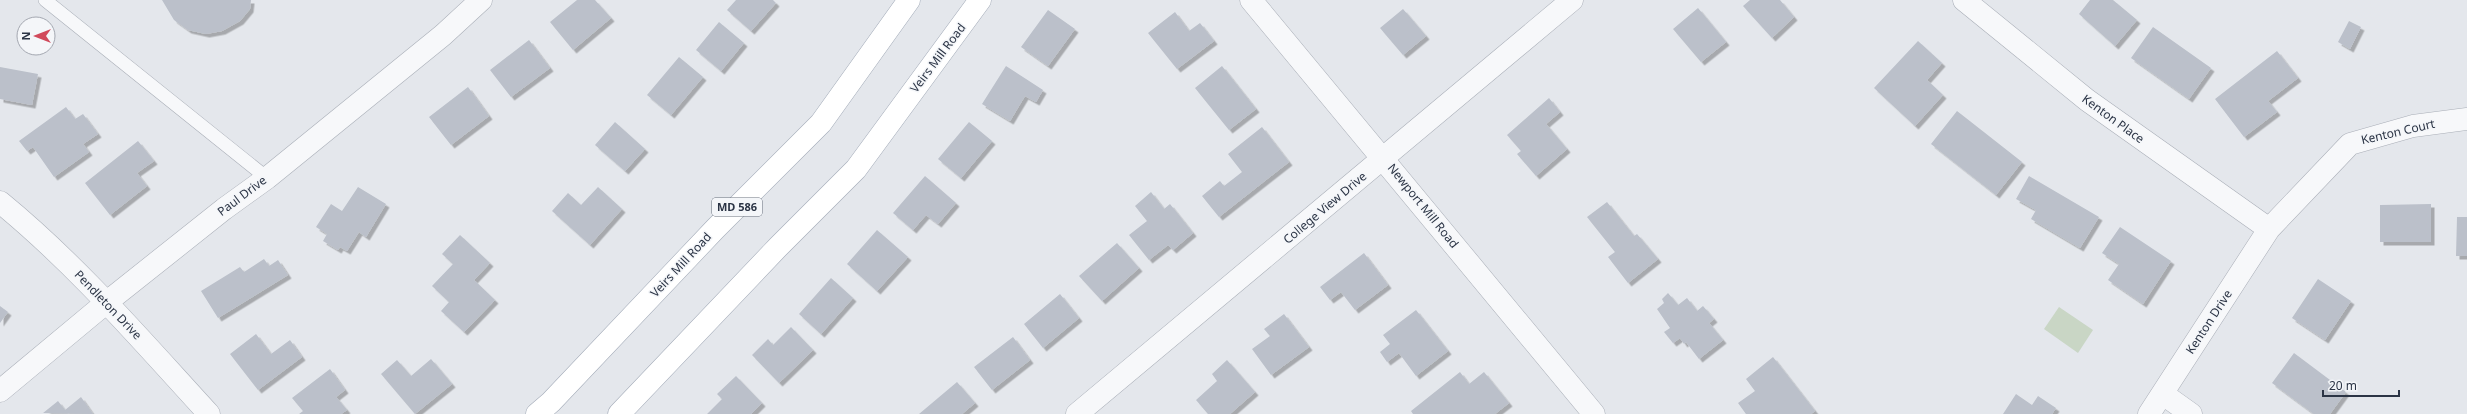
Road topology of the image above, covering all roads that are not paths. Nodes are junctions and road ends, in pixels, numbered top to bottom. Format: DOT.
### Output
graph roads {
  1 [pos="45,0"];
  2 [pos="481,0"];
  3 [pos="909,0"];
  4 [pos="980,0"];
  5 [pos="1251,0"];
  6 [pos="1572,0"];
  7 [pos="1964,0"];
  8 [pos="2467,119"];
  9 [pos="1384,158"];
  10 [pos="267,178"];
  11 [pos="0,202"];
  12 [pos="2269,229"];
  13 [pos="107,302"];
  14 [pos="0,391"];
  15 [pos="2163,394"];
  16 [pos="209,414"];
  17 [pos="537,414"];
  18 [pos="619,414"];
  19 [pos="1077,414"];
  20 [pos="1594,414"];
  21 [pos="2149,414"];
  22 [pos="2191,414"];
  1 -- 10 [label="lane"];
  2 -- 10 [label="street, Paul Drive"];
  3 -- 17 [label="main road, Veirs Mill Road / MD 586"];
  4 -- 18 [label="main road, Veirs Mill Road"];
  5 -- 9 [label="street, Newport Mill Road"];
  6 -- 9 [label="street, College View Drive"];
  7 -- 12 [label="street, Kenton Place"];
  8 -- 12 [label="street, Kenton Court"];
  9 -- 19 [label="street, College View Drive"];
  9 -- 20 [label="street, Newport Mill Road"];
  10 -- 13 [label="street, Paul Drive"];
  11 -- 13 [label="street, Pendleton Drive"];
  12 -- 15 [label="street, Kenton Drive"];
  13 -- 14 [label="street, Paul Drive"];
  13 -- 16 [label="street, Pendleton Drive"];
  15 -- 21 [label="street, Kenton Drive"];
  15 -- 22 [label="street"];
}
